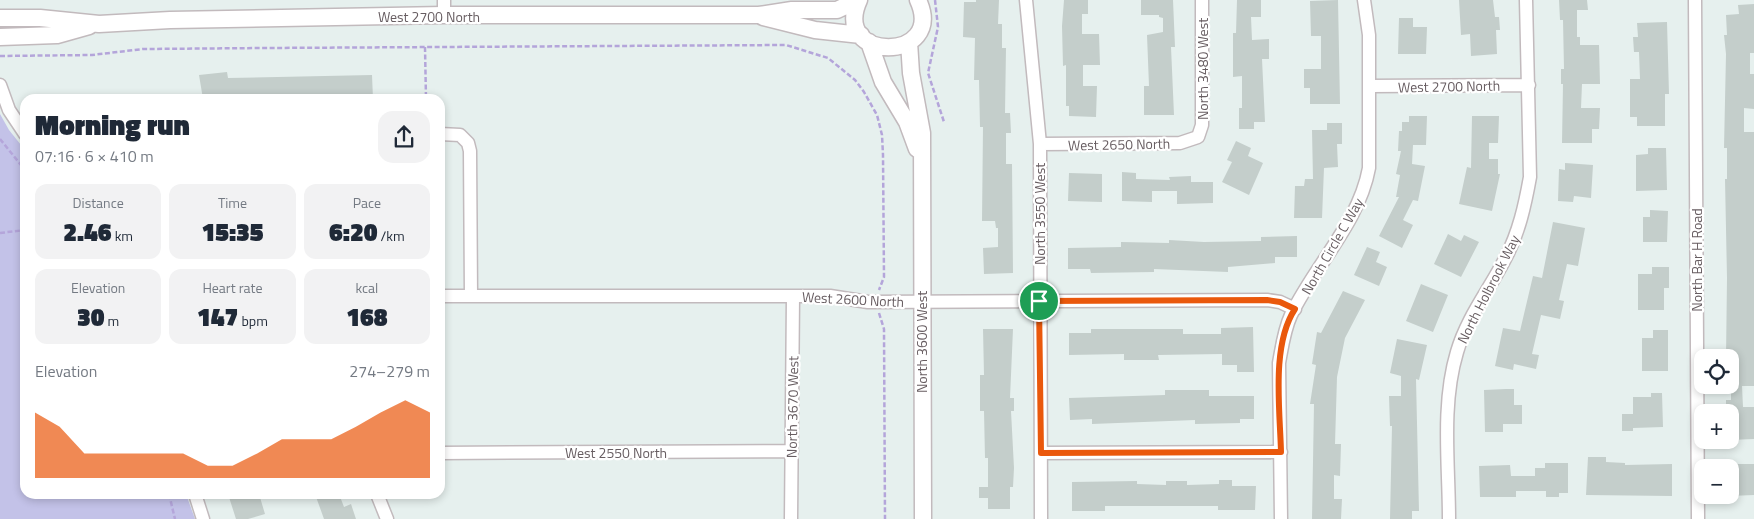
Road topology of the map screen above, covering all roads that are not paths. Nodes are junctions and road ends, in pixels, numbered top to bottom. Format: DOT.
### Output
graph roads {
  1 [pos="859,0"];
  2 [pos="918,0"];
  3 [pos="1026,0"];
  4 [pos="1202,0"];
  5 [pos="1364,0"];
  6 [pos="1526,0"];
  7 [pos="1695,0"];
  8 [pos="444,8"];
  9 [pos="759,15"];
  10 [pos="0,18"];
  11 [pos="99,24"];
  12 [pos="0,37"];
  13 [pos="865,39"];
  14 [pos="909,42"];
  15 [pos="0,85"];
  16 [pos="1528,85"];
  17 [pos="1370,86"];
  18 [pos="20,126"];
  19 [pos="445,134"];
  20 [pos="1198,137"];
  21 [pos="1040,144"];
  22 [pos="921,166"];
  23 [pos="445,296"];
  24 [pos="471,296"];
  25 [pos="793,296"];
  26 [pos="1039,301"];
  27 [pos="921,302"];
  28 [pos="1295,309"];
  29 [pos="792,451"];
  30 [pos="1281,452"];
  31 [pos="445,453"];
  32 [pos="1041,453"];
  33 [pos="197,499"];
  34 [pos="380,499"];
  35 [pos="203,519"];
  36 [pos="387,519"];
  37 [pos="791,519"];
  38 [pos="923,519"];
  39 [pos="1041,519"];
  40 [pos="1282,519"];
  41 [pos="1448,519"];
  42 [pos="1698,519"];
  1 -- 9 [label="street, West 2700 North"];
  1 -- 13 [label="street, North 3600 West"];
  2 -- 14 [label="street"];
  3 -- 21 [label="street, North 3550 West"];
  4 -- 20 [label="street, North 3480 West"];
  5 -- 17 [label="street, North Circle C Way"];
  6 -- 16 [label="street, North Holbrook Way"];
  7 -- 42 [label="street, North Bar H Road"];
  8 -- 9 [label="street, West 2700 North"];
  8 -- 11 [label="street, West 2700 North"];
  9 -- 13 [label="street, West 2700 North"];
  10 -- 11 [label="street, West 2700 North"];
  11 -- 12 [label="street, West 2700 North"];
  13 -- 14 [label="street, West 2700 North"];
  13 -- 22 [label="street, North 3600 West"];
  14 -- 22 [label="street, North 3600 West"];
  15 -- 18 [label="street"];
  16 -- 17 [label="street, West 2700 North"];
  16 -- 41 [label="street, North Holbrook Way"];
  17 -- 28 [label="street, North Circle C Way"];
  19 -- 24 [label="street"];
  20 -- 21 [label="street, West 2650 North"];
  21 -- 26 [label="street, North 3550 West"];
  22 -- 27 [label="street, North 3600 West"];
  23 -- 24 [label="street, West 2600 North"];
  24 -- 25 [label="street, West 2600 North"];
  25 -- 27 [label="street, West 2600 North"];
  25 -- 29 [label="street, North 3670 West"];
  26 -- 27 [label="street, West 2600 North"];
  26 -- 28 [label="street, West 2600 North"];
  26 -- 32 [label="street, North 3550 West"];
  27 -- 38 [label="street, North 3600 West"];
  28 -- 30 [label="street, North Circle C Way"];
  29 -- 31 [label="street, West 2550 North"];
  29 -- 37 [label="street, North 3670 West"];
  30 -- 32 [label="street"];
  30 -- 40 [label="street, North Circle C Way"];
  32 -- 39 [label="street, North 3550 West"];
  33 -- 35 [label="street"];
  34 -- 36 [label="street"];
}
